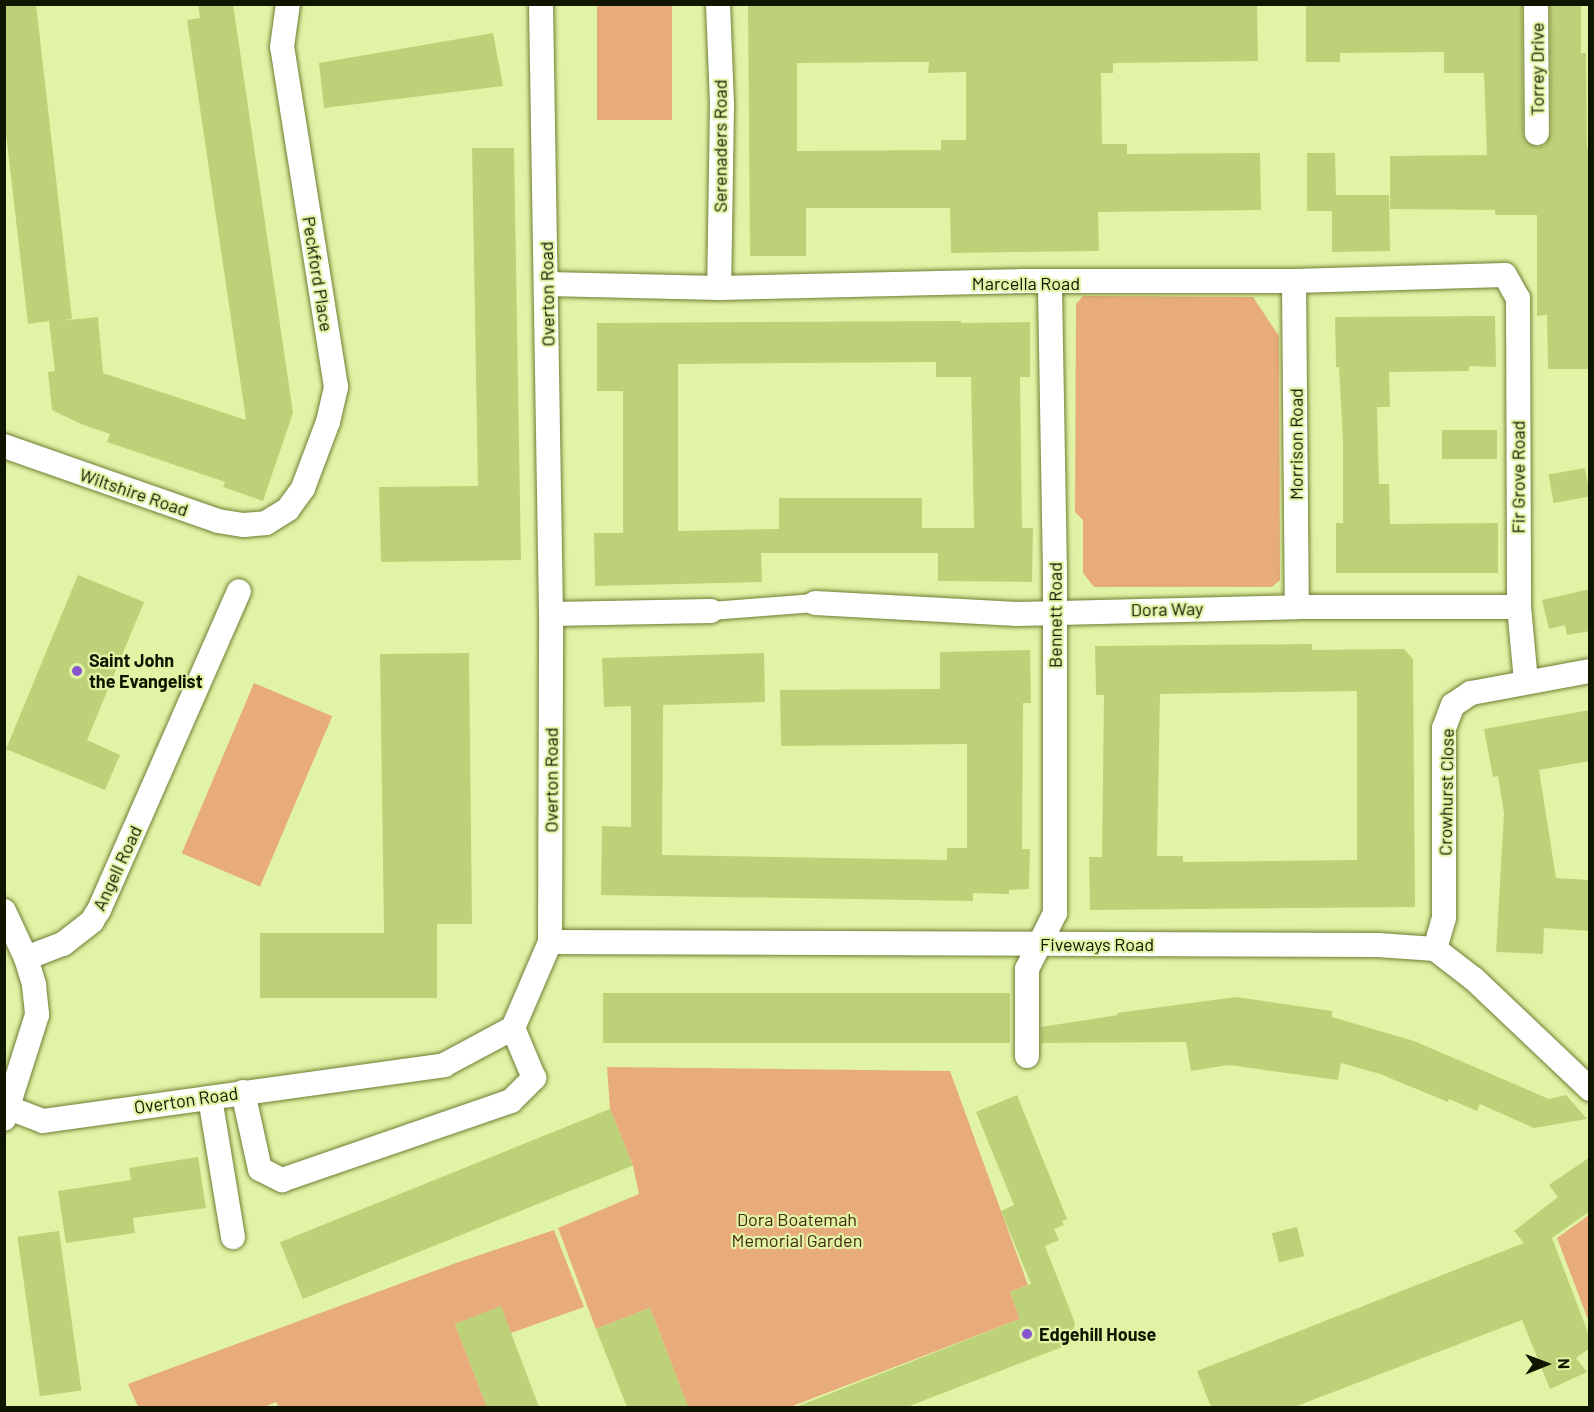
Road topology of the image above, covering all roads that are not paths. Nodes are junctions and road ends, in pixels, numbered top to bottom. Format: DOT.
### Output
graph roads {
  1 [pos="288,4"];
  2 [pos="541,4"];
  3 [pos="718,4"];
  4 [pos="1536,4"];
  5 [pos="1537,134"];
  6 [pos="1504,275"];
  7 [pos="1294,281"];
  8 [pos="1050,282"];
  9 [pos="547,284"];
  10 [pos="719,288"];
  11 [pos="4,446"];
  12 [pos="266,523"];
  13 [pos="239,591"];
  14 [pos="815,603"];
  15 [pos="1297,607"];
  16 [pos="1519,608"];
  17 [pos="711,611"];
  18 [pos="1056,611"];
  19 [pos="551,614"];
  20 [pos="1590,671"];
  21 [pos="1526,681"];
  22 [pos="4,911"];
  23 [pos="550,942"];
  24 [pos="1040,944"];
  25 [pos="1435,949"];
  26 [pos="26,957"];
  27 [pos="513,1028"];
  28 [pos="1027,1056"];
  29 [pos="1590,1089"];
  30 [pos="243,1092"];
  31 [pos="210,1098"];
  32 [pos="7,1114"];
  33 [pos="233,1237"];
  1 -- 12 [label="street, Peckford Place"];
  2 -- 9 [label="street, Overton Road"];
  3 -- 10 [label="street, Serenaders Road"];
  4 -- 5 [label="street, Torrey Drive"];
  6 -- 7 [label="street, Marcella Road"];
  6 -- 16 [label="street, Fir Grove Road"];
  7 -- 8 [label="street, Marcella Road"];
  7 -- 15 [label="street, Morrison Road"];
  8 -- 10 [label="street, Marcella Road"];
  8 -- 18 [label="street, Bennett Road"];
  9 -- 10 [label="street, Marcella Road"];
  9 -- 19 [label="street, Overton Road"];
  11 -- 12 [label="street, Wiltshire Road"];
  13 -- 26 [label="street, Angell Road"];
  14 -- 17 [label="street"];
  14 -- 18 [label="street, Dora Way"];
  15 -- 16 [label="street, Dora Way"];
  15 -- 18 [label="street, Dora Way"];
  16 -- 21 [label="street, Fir Grove Road"];
  17 -- 19 [label="street"];
  18 -- 24 [label="street, Bennett Road"];
  19 -- 23 [label="street, Overton Road"];
  20 -- 21 [label="street, Crowhurst Close"];
  21 -- 25 [label="street, Crowhurst Close"];
  22 -- 26 [label="street"];
  23 -- 24 [label="street, Fiveways Road"];
  23 -- 27 [label="street, Overton Road"];
  24 -- 25 [label="street, Fiveways Road"];
  24 -- 28 [label="street, Bennett Road"];
  25 -- 29 [label="street"];
  26 -- 32 [label="street"];
  27 -- 30 [label="street, Overton Road"];
  27 -- 30 [label="street"];
  30 -- 31 [label="street, Overton Road"];
  31 -- 32 [label="street, Overton Road"];
  31 -- 33 [label="street"];
}
